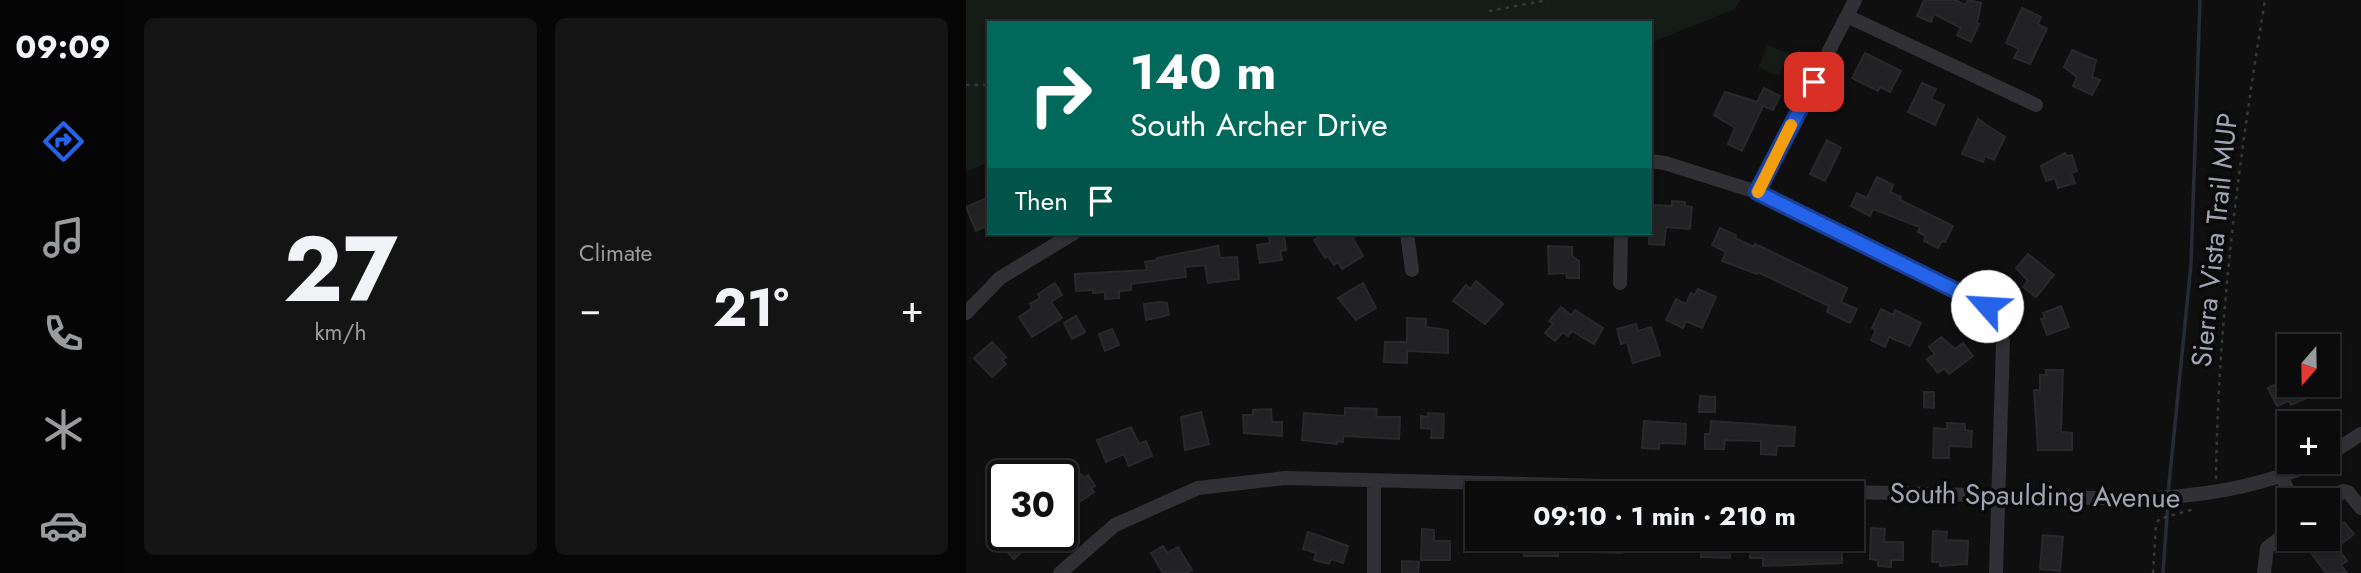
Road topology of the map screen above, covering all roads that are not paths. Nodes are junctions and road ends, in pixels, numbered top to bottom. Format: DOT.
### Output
graph roads {
  1 [pos="1855,0"];
  2 [pos="1847,16"];
  3 [pos="2036,105"];
  4 [pos="1652,162"];
  5 [pos="1757,192"];
  6 [pos="1071,235"];
  7 [pos="1407,235"];
  8 [pos="1620,235"];
  9 [pos="1412,270"];
  10 [pos="1620,283"];
  11 [pos="966,313"];
  12 [pos="2360,437"];
  13 [pos="2340,448"];
  14 [pos="2289,474"];
  15 [pos="2282,477"];
  16 [pos="1374,480"];
  17 [pos="2287,488"];
  18 [pos="1998,495"];
  19 [pos="2340,496"];
  20 [pos="2361,508"];
  21 [pos="2277,540"];
  22 [pos="1060,573"];
  23 [pos="1374,573"];
  24 [pos="1996,573"];
  25 [pos="2264,573"];
  1 -- 2 [label="street"];
  2 -- 3 [label="street"];
  2 -- 5 [label="street"];
  4 -- 5 [label="street"];
  5 -- 18 [label="street"];
  6 -- 11 [label="street"];
  7 -- 9 [label="street"];
  8 -- 10 [label="street"];
  12 -- 13 [label="street"];
  14 -- 15 [label="street, South Spaulding Avenue"];
  15 -- 17 [label="street"];
  15 -- 18 [label="street, South Spaulding Avenue"];
  16 -- 18 [label="street, South Spaulding Avenue"];
  16 -- 22 [label="street, South Spaulding Avenue"];
  16 -- 23 [label="street"];
  18 -- 24 [label="street"];
  19 -- 20 [label="street"];
  21 -- 25 [label="street"];
}
